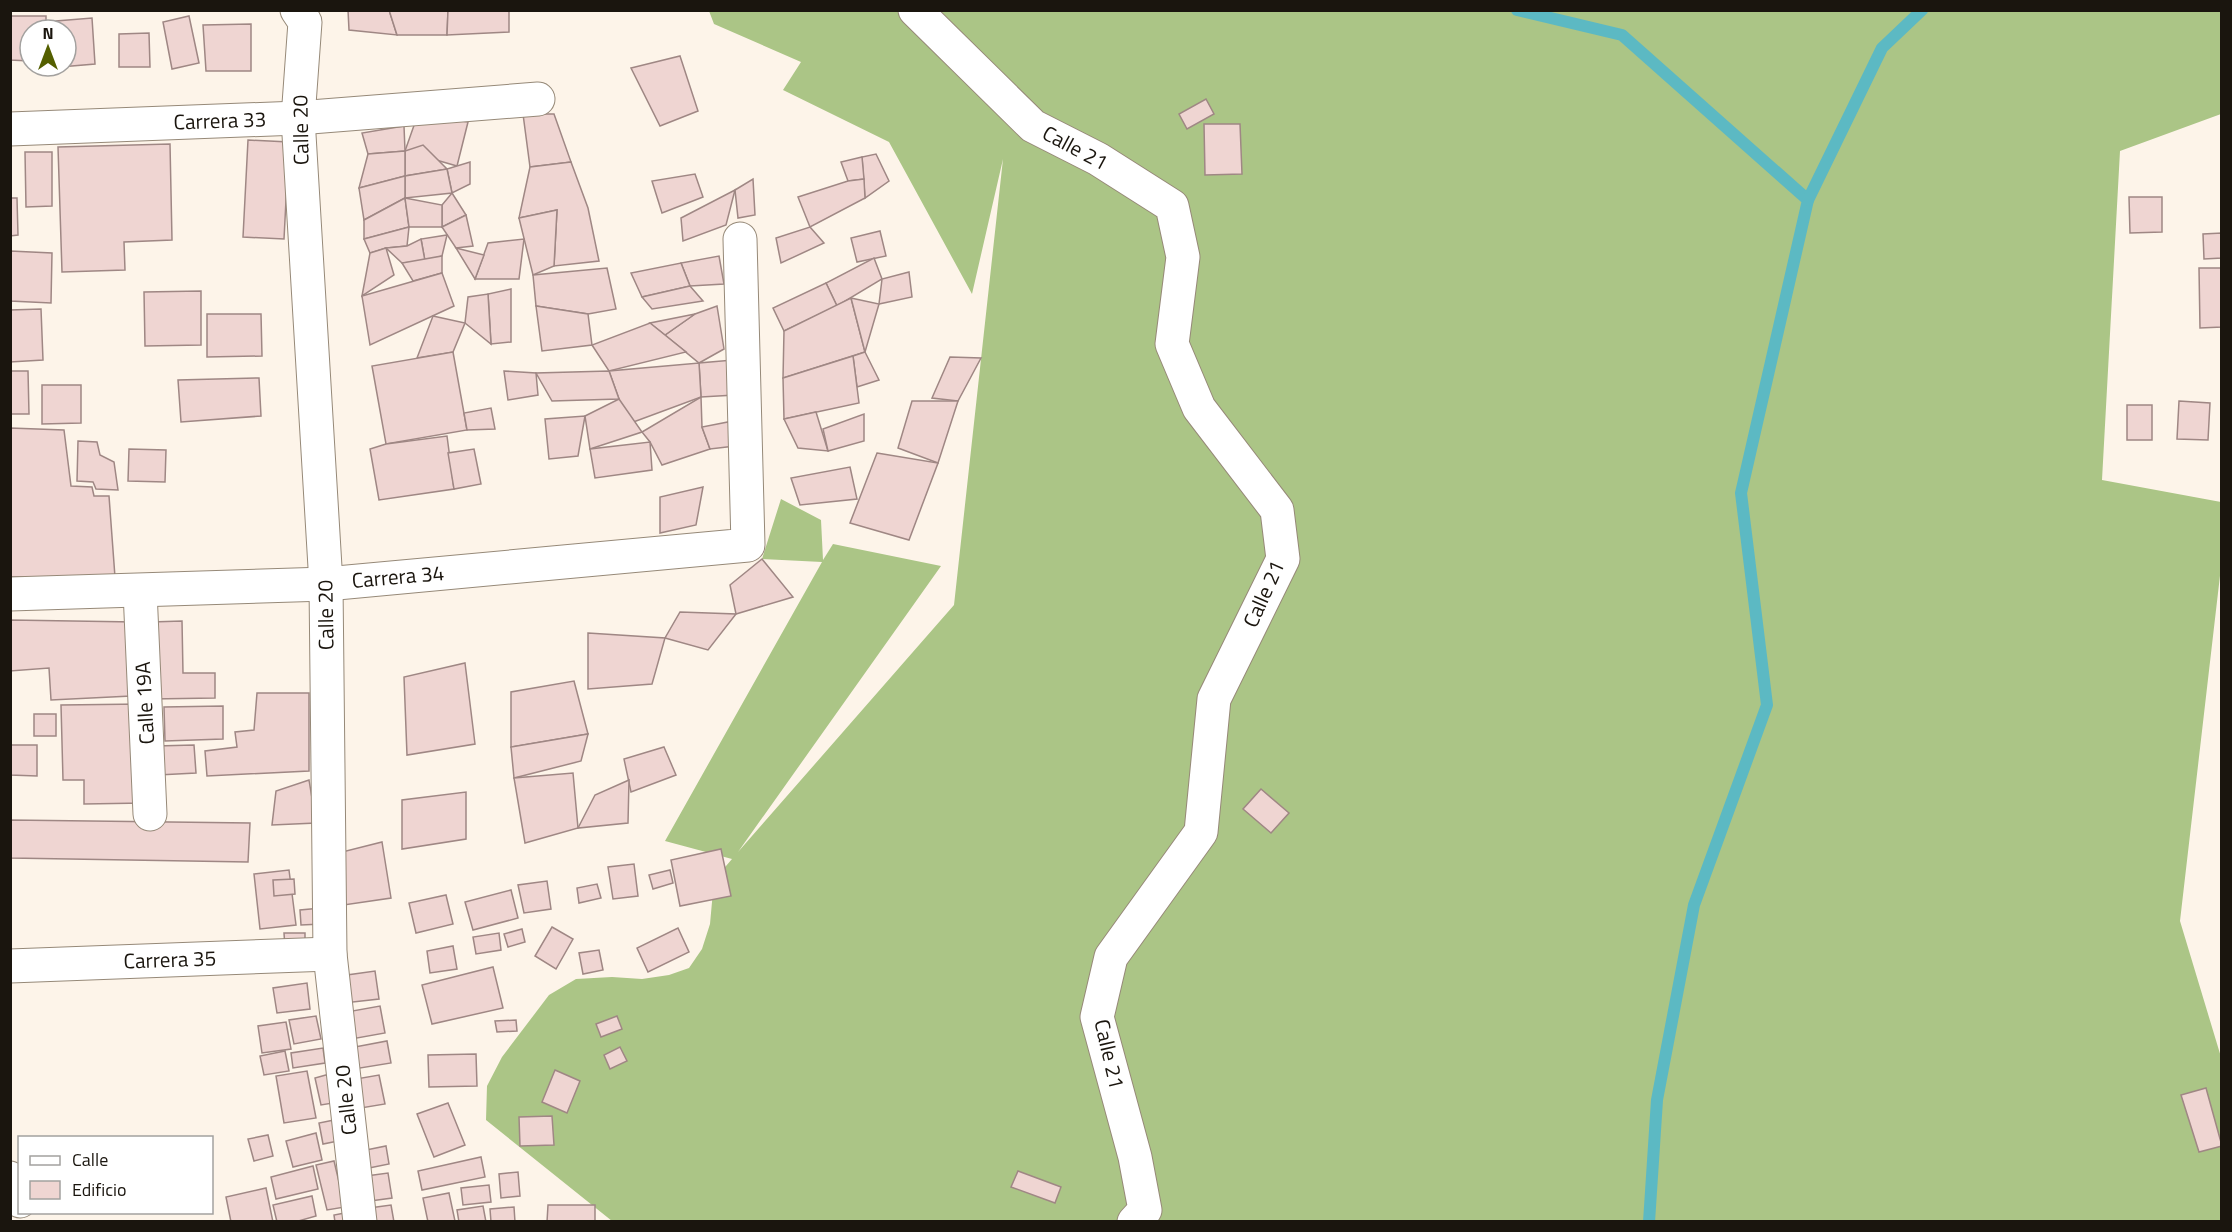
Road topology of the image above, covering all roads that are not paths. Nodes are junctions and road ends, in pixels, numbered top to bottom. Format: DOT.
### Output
graph roads {
  1 [pos="297,10"];
  2 [pos="915,10"];
  3 [pos="538,99"];
  4 [pos="298,118"];
  5 [pos="10,129"];
  6 [pos="741,239"];
  7 [pos="326,584"];
  8 [pos="140,591"];
  9 [pos="10,594"];
  10 [pos="150,814"];
  11 [pos="330,954"];
  12 [pos="10,966"];
  13 [pos="10,1178"];
  14 [pos="18,1196"];
  15 [pos="360,1221"];
  16 [pos="1134,1221"];
  1 -- 4 [label="street, Calle 20"];
  2 -- 16 [label="street, Calle 21"];
  3 -- 4 [label="street, Carrera 33"];
  4 -- 5 [label="street, Carrera 33"];
  4 -- 7 [label="street, Calle 20"];
  6 -- 7 [label="street, Carrera 34"];
  7 -- 8 [label="street, Carrera 34"];
  7 -- 11 [label="street, Calle 20"];
  8 -- 9 [label="street, Carrera 34"];
  8 -- 10 [label="street, Calle 19A"];
  11 -- 12 [label="street, Carrera 35"];
  11 -- 15 [label="street, Calle 20"];
  13 -- 14 [label="street"];
}
